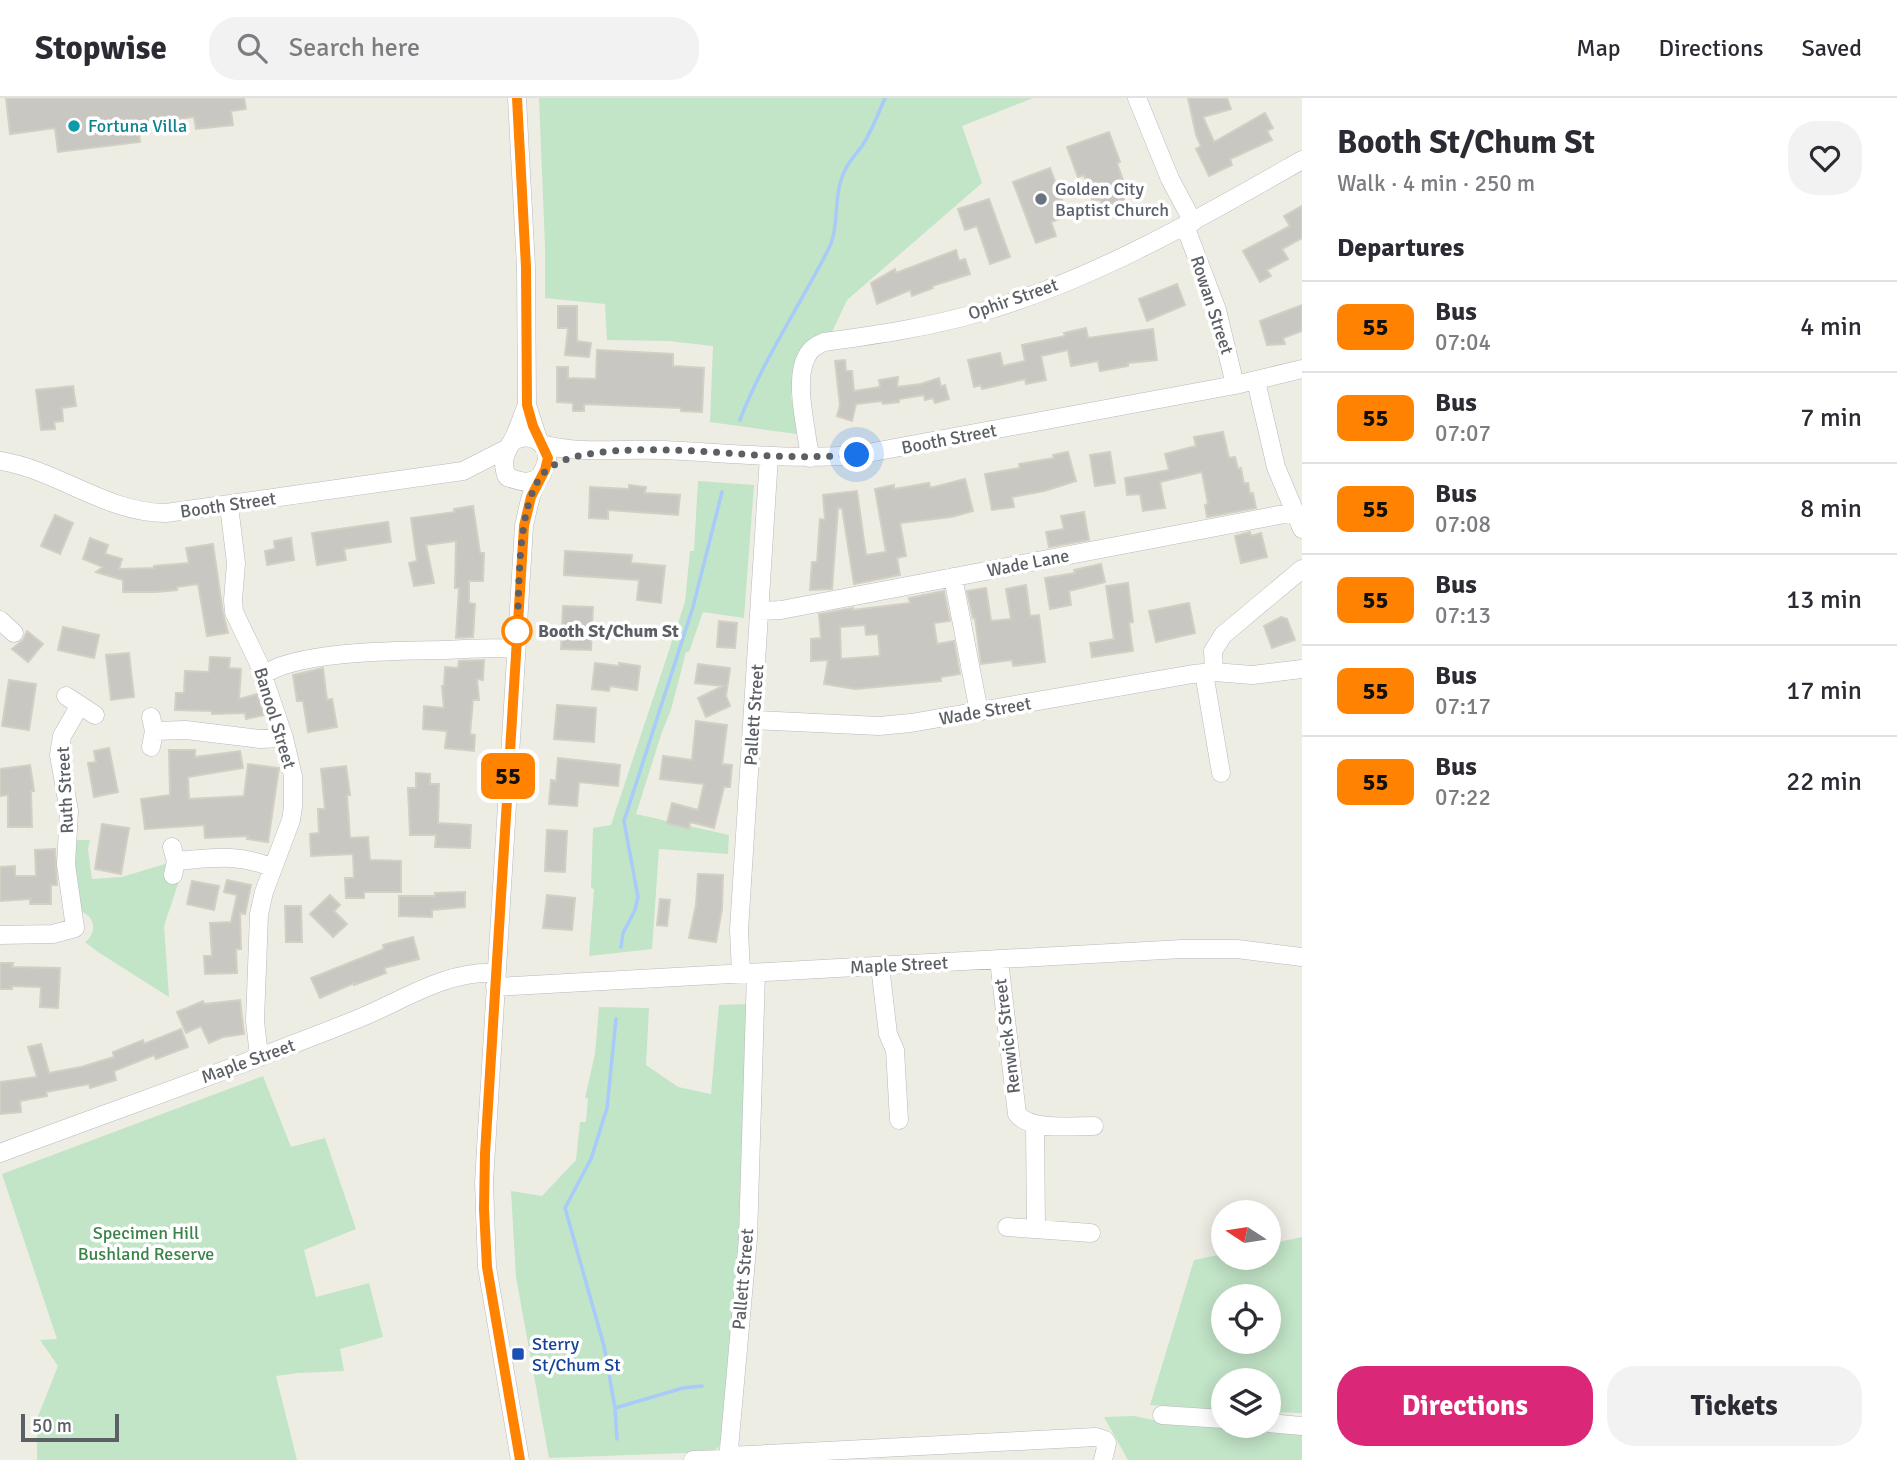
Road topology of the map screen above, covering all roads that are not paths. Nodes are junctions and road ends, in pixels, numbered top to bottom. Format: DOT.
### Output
graph roads {
  1 [pos="517,98"];
  2 [pos="1137,98"];
  3 [pos="1302,160"];
  4 [pos="1189,224"];
  5 [pos="1302,369"];
  6 [pos="1256,381"];
  7 [pos="1235,385"];
  8 [pos="527,405"];
  9 [pos="540,443"];
  10 [pos="508,447"];
  11 [pos="591,452"];
  12 [pos="769,456"];
  13 [pos="810,457"];
  14 [pos="2,465"];
  15 [pos="463,471"];
  16 [pos="543,473"];
  17 [pos="509,478"];
  18 [pos="229,506"];
  19 [pos="1295,512"];
  20 [pos="524,526"];
  21 [pos="1302,529"];
  22 [pos="1302,569"];
  23 [pos="953,577"];
  24 [pos="760,611"];
  25 [pos="0,620"];
  26 [pos="14,634"];
  27 [pos="516,649"];
  28 [pos="1302,669"];
  29 [pos="1209,672"];
  30 [pos="263,674"];
  31 [pos="979,712"];
  32 [pos="95,715"];
  33 [pos="754,720"];
  34 [pos="152,732"];
  35 [pos="284,738"];
  36 [pos="1221,773"];
  37 [pos="174,861"];
  38 [pos="273,868"];
  39 [pos="0,935"];
  40 [pos="1302,957"];
  41 [pos="999,960"];
  42 [pos="880,966"];
  43 [pos="748,973"];
  44 [pos="495,980"];
  45 [pos="259,1056"];
  46 [pos="899,1121"];
  47 [pos="1035,1125"];
  48 [pos="1094,1126"];
  49 [pos="0,1153"];
  50 [pos="1007,1227"];
  51 [pos="1036,1229"];
  52 [pos="1091,1233"];
  53 [pos="1162,1415"];
  54 [pos="1211,1418"];
  55 [pos="1281,1424"];
  56 [pos="1302,1426"];
  57 [pos="945,1453"];
  58 [pos="728,1458"];
  59 [pos="520,1460"];
  60 [pos="693,1460"];
  61 [pos="1103,1460"];
  1 -- 8 [label="street"];
  2 -- 4 [label="street, Rowan Street"];
  3 -- 4 [label="street, Ophir Street"];
  4 -- 7 [label="street, Rowan Street"];
  4 -- 13 [label="street, Ophir Street"];
  5 -- 6 [label="street, Booth Street"];
  6 -- 7 [label="street, Booth Street"];
  6 -- 19 [label="street"];
  7 -- 13 [label="street, Booth Street"];
  8 -- 9 [label="street"];
  8 -- 10 [label="street"];
  9 -- 10 [label="street"];
  9 -- 11 [label="street, Booth Street"];
  9 -- 16 [label="street"];
  10 -- 15 [label="street, Booth Street"];
  10 -- 17 [label="street"];
  11 -- 12 [label="street, Booth Street"];
  11 -- 16 [label="street, Booth Street"];
  12 -- 13 [label="street, Booth Street"];
  12 -- 24 [label="street, Pallett Street"];
  14 -- 18 [label="street, Booth Street"];
  15 -- 17 [label="street, Booth Street"];
  15 -- 18 [label="street, Booth Street"];
  16 -- 17 [label="street"];
  16 -- 20 [label="street"];
  17 -- 20 [label="street"];
  18 -- 30 [label="street, Banool Street"];
  19 -- 21 [label="street"];
  19 -- 23 [label="street, Wade Lane"];
  20 -- 27 [label="street"];
  22 -- 29 [label="street"];
  23 -- 24 [label="street, Wade Lane"];
  23 -- 31 [label="street"];
  24 -- 33 [label="street, Pallett Street"];
  25 -- 26 [label="street"];
  27 -- 30 [label="street"];
  27 -- 44 [label="street"];
  28 -- 29 [label="street, Wade Street"];
  29 -- 31 [label="street, Wade Street"];
  29 -- 36 [label="street"];
  30 -- 35 [label="street, Banool Street"];
  31 -- 33 [label="street, Wade Street"];
  32 -- 39 [label="street, Ruth Street"];
  33 -- 43 [label="street, Pallett Street"];
  34 -- 35 [label="street"];
  35 -- 38 [label="street, Banool Street"];
  37 -- 38 [label="street"];
  38 -- 45 [label="street, Banool Street"];
  40 -- 41 [label="street, Maple Street"];
  41 -- 42 [label="street, Maple Street"];
  41 -- 47 [label="street, Renwick Street"];
  42 -- 43 [label="street, Maple Street"];
  42 -- 46 [label="street"];
  43 -- 44 [label="street, Maple Street"];
  43 -- 58 [label="street, Pallett Street"];
  44 -- 45 [label="street, Maple Street"];
  44 -- 59 [label="street"];
  45 -- 49 [label="street, Maple Street"];
  47 -- 48 [label="street"];
  47 -- 51 [label="street"];
  50 -- 51 [label="street"];
  51 -- 52 [label="street"];
  53 -- 54 [label="street"];
  55 -- 56 [label="street"];
  57 -- 58 [label="street"];
  57 -- 61 [label="street"];
  58 -- 60 [label="street"];
}
